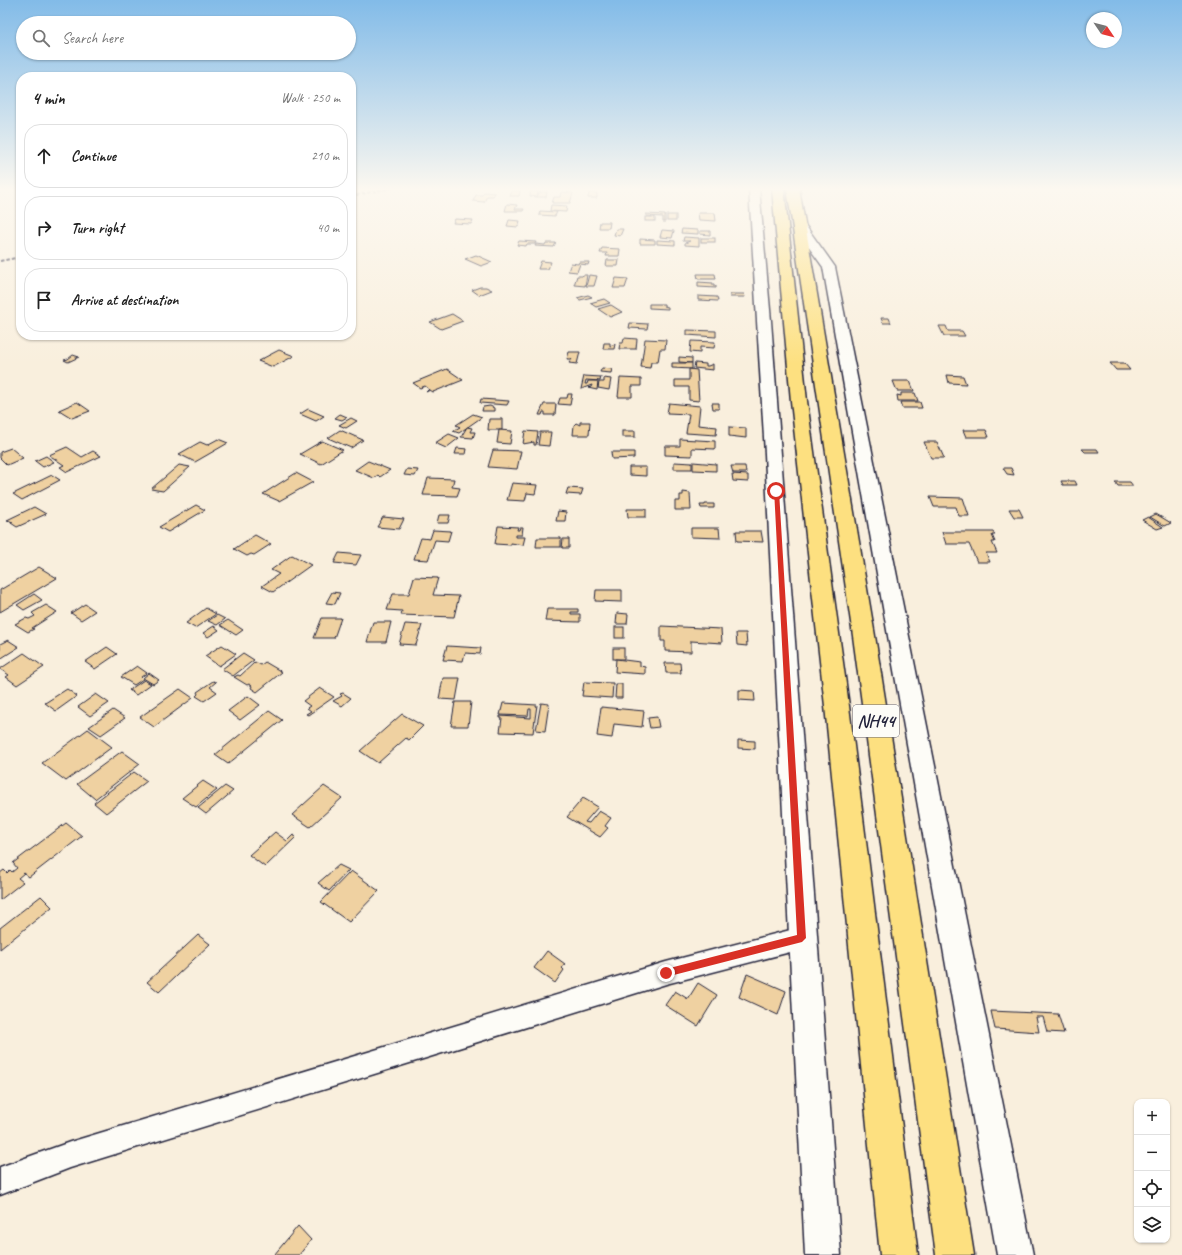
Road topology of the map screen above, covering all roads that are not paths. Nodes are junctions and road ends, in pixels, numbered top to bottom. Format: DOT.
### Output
graph roads {
  1 [pos="758,247"];
  2 [pos="784,247"];
  3 [pos="802,247"];
  4 [pos="814,247"];
  5 [pos="802,938"];
  6 [pos="0,1181"];
  7 [pos="823,1255"];
  8 [pos="898,1255"];
  9 [pos="955,1255"];
  10 [pos="1015,1255"];
  1 -- 5 [label="street"];
  2 -- 8 [label="highway, NH44"];
  3 -- 9 [label="highway, NH44"];
  4 -- 10 [label="street"];
  5 -- 6 [label="street"];
  5 -- 7 [label="street"];
}
